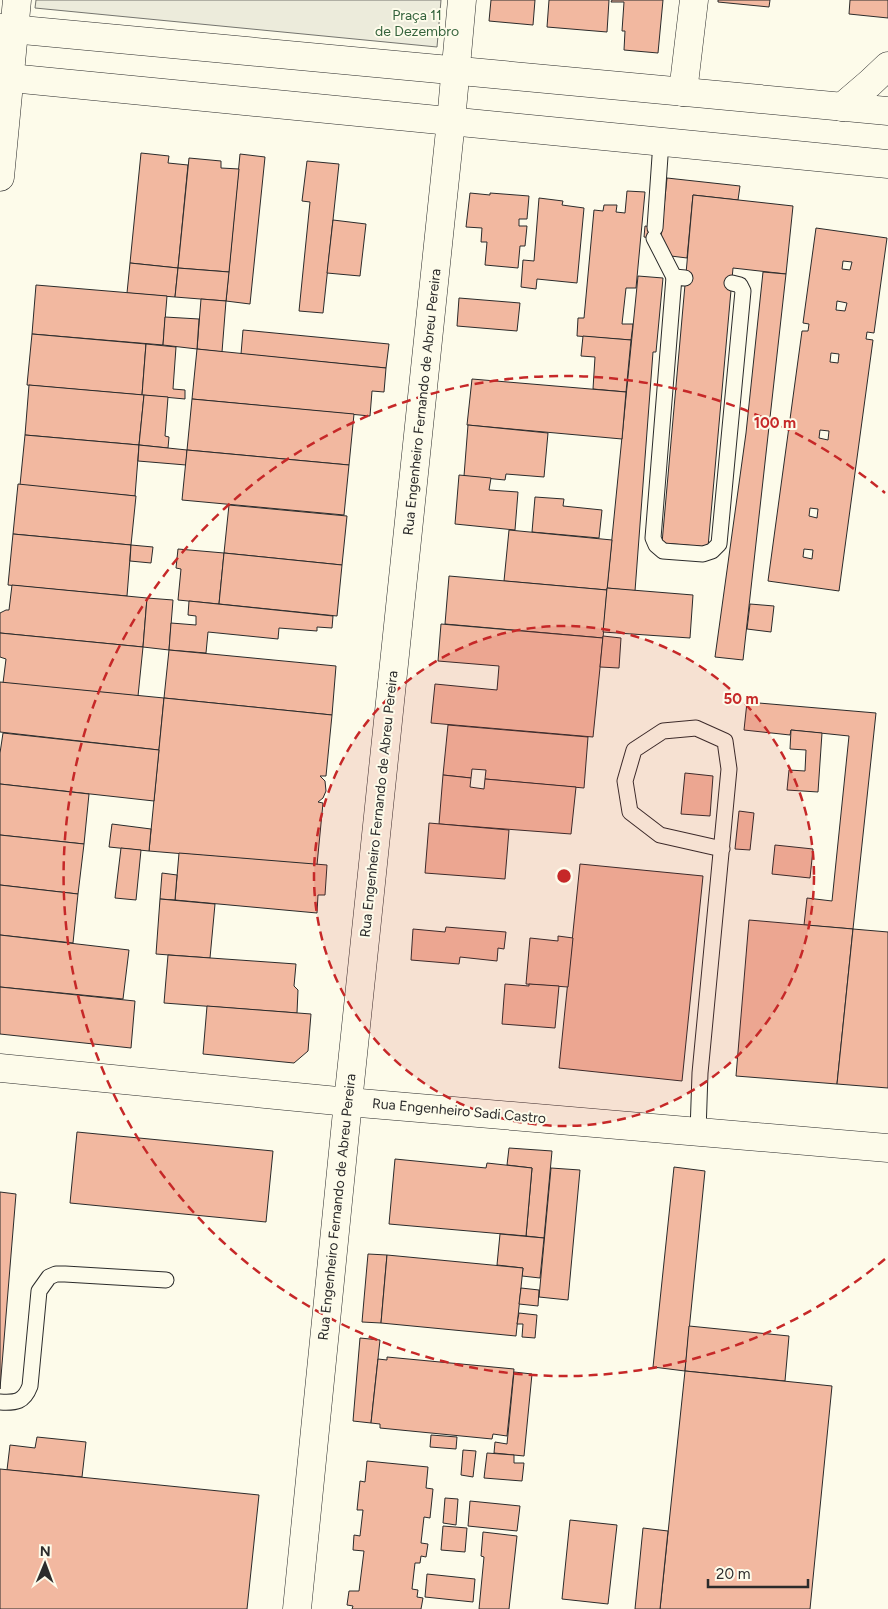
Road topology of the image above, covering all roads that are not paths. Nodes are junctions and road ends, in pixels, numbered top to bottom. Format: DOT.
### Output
graph roads {
  1 [pos="17,0"];
  2 [pos="462,0"];
  3 [pos="694,0"];
  4 [pos="7,28"];
  5 [pos="888,66"];
  6 [pos="455,70"];
  7 [pos="5,77"];
  8 [pos="683,92"];
  9 [pos="842,107"];
  10 [pos="888,111"];
  11 [pos="452,121"];
  12 [pos="661,142"];
  13 [pos="888,164"];
  14 [pos="0,178"];
  15 [pos="732,283"];
  16 [pos="722,849"];
  17 [pos="0,1068"];
  18 [pos="348,1102"];
  19 [pos="698,1132"];
  20 [pos="888,1148"];
  21 [pos="166,1280"];
  22 [pos="0,1402"];
  23 [pos="297,1609"];
  1 -- 4 [label="street"];
  2 -- 6 [label="street, Rua Engenheiro Fernando de Abreu Pereira"];
  3 -- 8 [label="street"];
  4 -- 6 [label="street"];
  4 -- 7 [label="street"];
  5 -- 9 [label="street"];
  6 -- 8 [label="street"];
  6 -- 11 [label="street, Rua Engenheiro Fernando de Abreu Pereira"];
  7 -- 11 [label="street"];
  7 -- 14 [label="street"];
  8 -- 9 [label="street"];
  9 -- 10 [label="street"];
  11 -- 12 [label="street"];
  11 -- 18 [label="street, Rua Engenheiro Fernando de Abreu Pereira"];
  12 -- 13 [label="street"];
  12 -- 15 [label="lane"];
  16 -- 16 [label="lane"];
  16 -- 19 [label="lane"];
  17 -- 18 [label="street, Rua Engenheiro Sadi Castro"];
  18 -- 19 [label="street, Rua Engenheiro Sadi Castro"];
  18 -- 23 [label="street, Rua Engenheiro Fernando de Abreu Pereira"];
  19 -- 20 [label="street, Rua Engenheiro Sadi Castro"];
  21 -- 22 [label="lane"];
}
